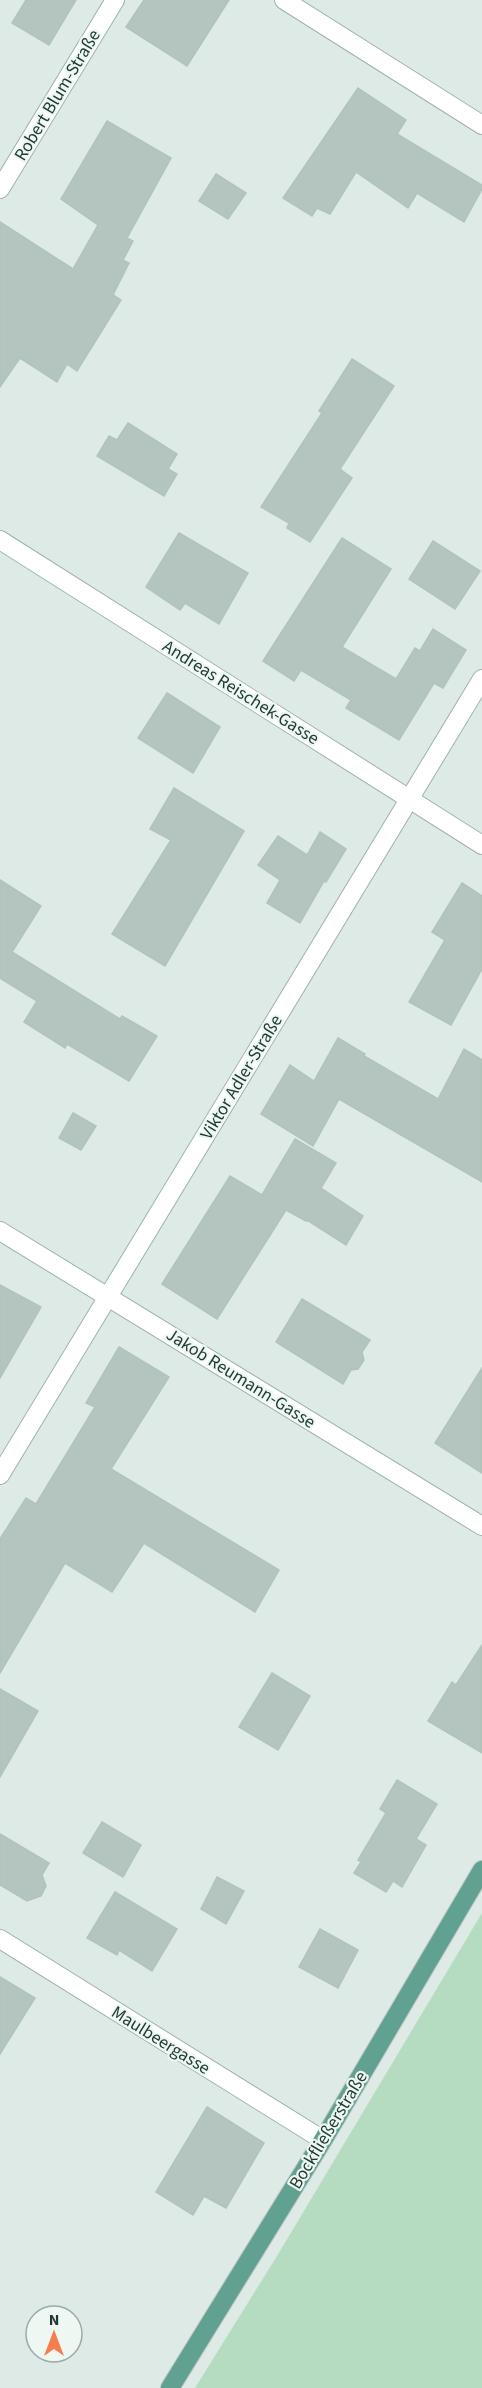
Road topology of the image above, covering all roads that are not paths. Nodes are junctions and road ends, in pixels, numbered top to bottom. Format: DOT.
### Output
graph roads {
  1 [pos="115,0"];
  2 [pos="284,0"];
  3 [pos="482,125"];
  4 [pos="0,189"];
  5 [pos="0,540"];
  6 [pos="482,679"];
  7 [pos="409,798"];
  8 [pos="482,846"];
  9 [pos="0,1231"];
  10 [pos="108,1296"];
  11 [pos="0,1475"];
  12 [pos="482,1526"];
  13 [pos="482,1870"];
  14 [pos="0,1939"];
  15 [pos="323,2140"];
  16 [pos="170,2388"];
  1 -- 4 [label="street, Robert Blum-Straße"];
  2 -- 3 [label="street"];
  5 -- 7 [label="street, Andreas Reischek-Gasse"];
  6 -- 7 [label="street, Viktor Adler-Straße"];
  7 -- 8 [label="street, Andreas Reischek-Gasse"];
  7 -- 10 [label="street, Viktor Adler-Straße"];
  9 -- 10 [label="street, Jakob Reumann-Gasse"];
  10 -- 11 [label="street, Viktor Adler-Straße"];
  10 -- 12 [label="street, Jakob Reumann-Gasse"];
  13 -- 15 [label="main road, Bockfließerstraße"];
  14 -- 15 [label="street, Maulbeergasse"];
  15 -- 16 [label="main road, Bockfließerstraße"];
}
